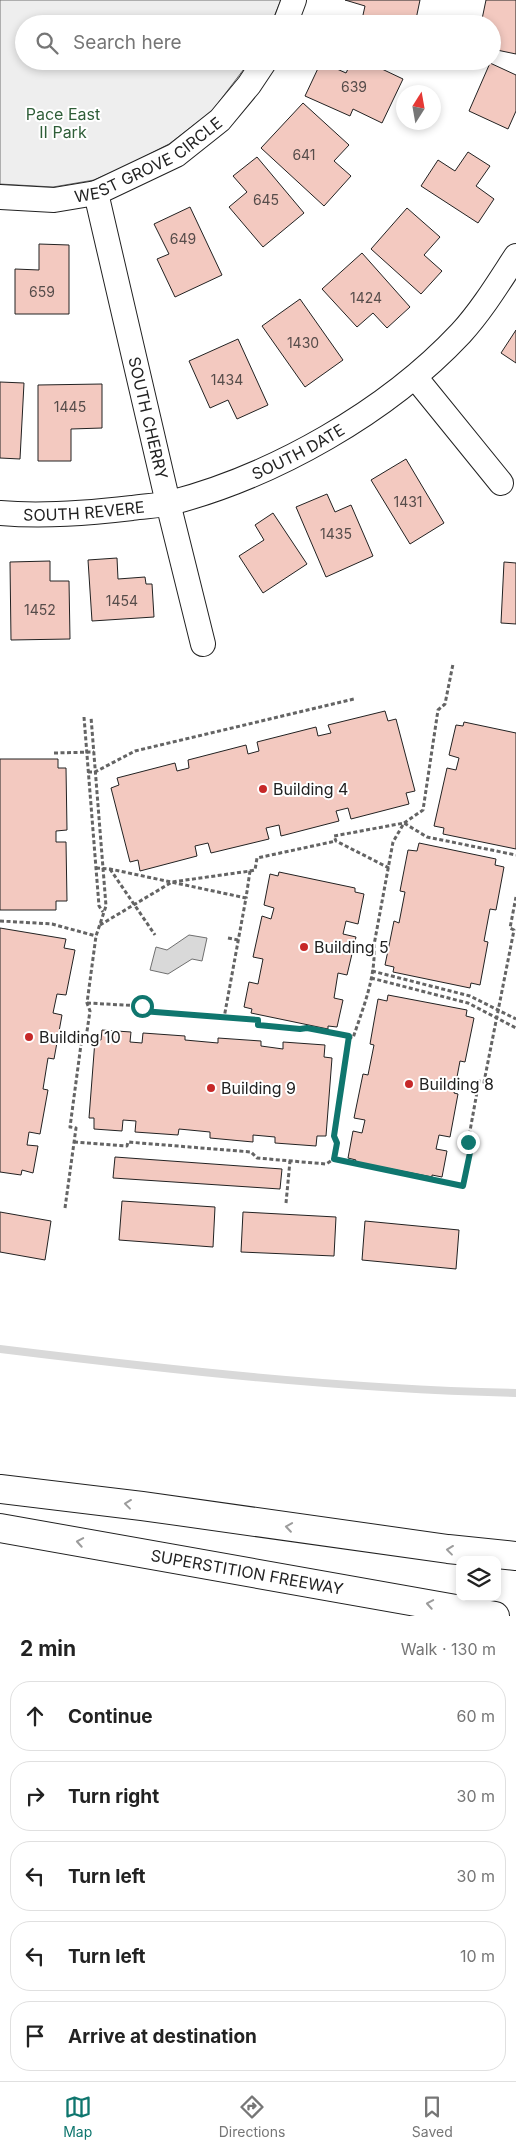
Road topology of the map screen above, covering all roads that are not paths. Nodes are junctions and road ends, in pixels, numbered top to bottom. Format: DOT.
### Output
graph roads {
  1 [pos="294,0"];
  2 [pos="288,15"];
  3 [pos="259,70"];
  4 [pos="96,193"];
  5 [pos="0,197"];
  6 [pos="516,256"];
  7 [pos="415,377"];
  8 [pos="501,483"];
  9 [pos="168,503"];
  10 [pos="0,513"];
  11 [pos="204,644"];
  12 [pos="0,1489"];
  13 [pos="0,1528"];
  14 [pos="516,1556"];
  15 [pos="495,1616"];
  1 -- 2 [label="street"];
  3 -- 4 [label="street, WEST GROVE CIRCLE"];
  4 -- 5 [label="street, WEST GROVE CIRCLE"];
  4 -- 9 [label="street, SOUTH CHERRY"];
  6 -- 7 [label="street, SOUTH DATE"];
  7 -- 8 [label="street"];
  7 -- 9 [label="street, SOUTH DATE"];
  9 -- 10 [label="street, SOUTH REVERE"];
  9 -- 11 [label="street, SOUTH CHERRY"];
  14 -- 12 [label="highway, one-way"];
  15 -- 13 [label="highway, SUPERSTITION FREEWAY, one-way"];
}
